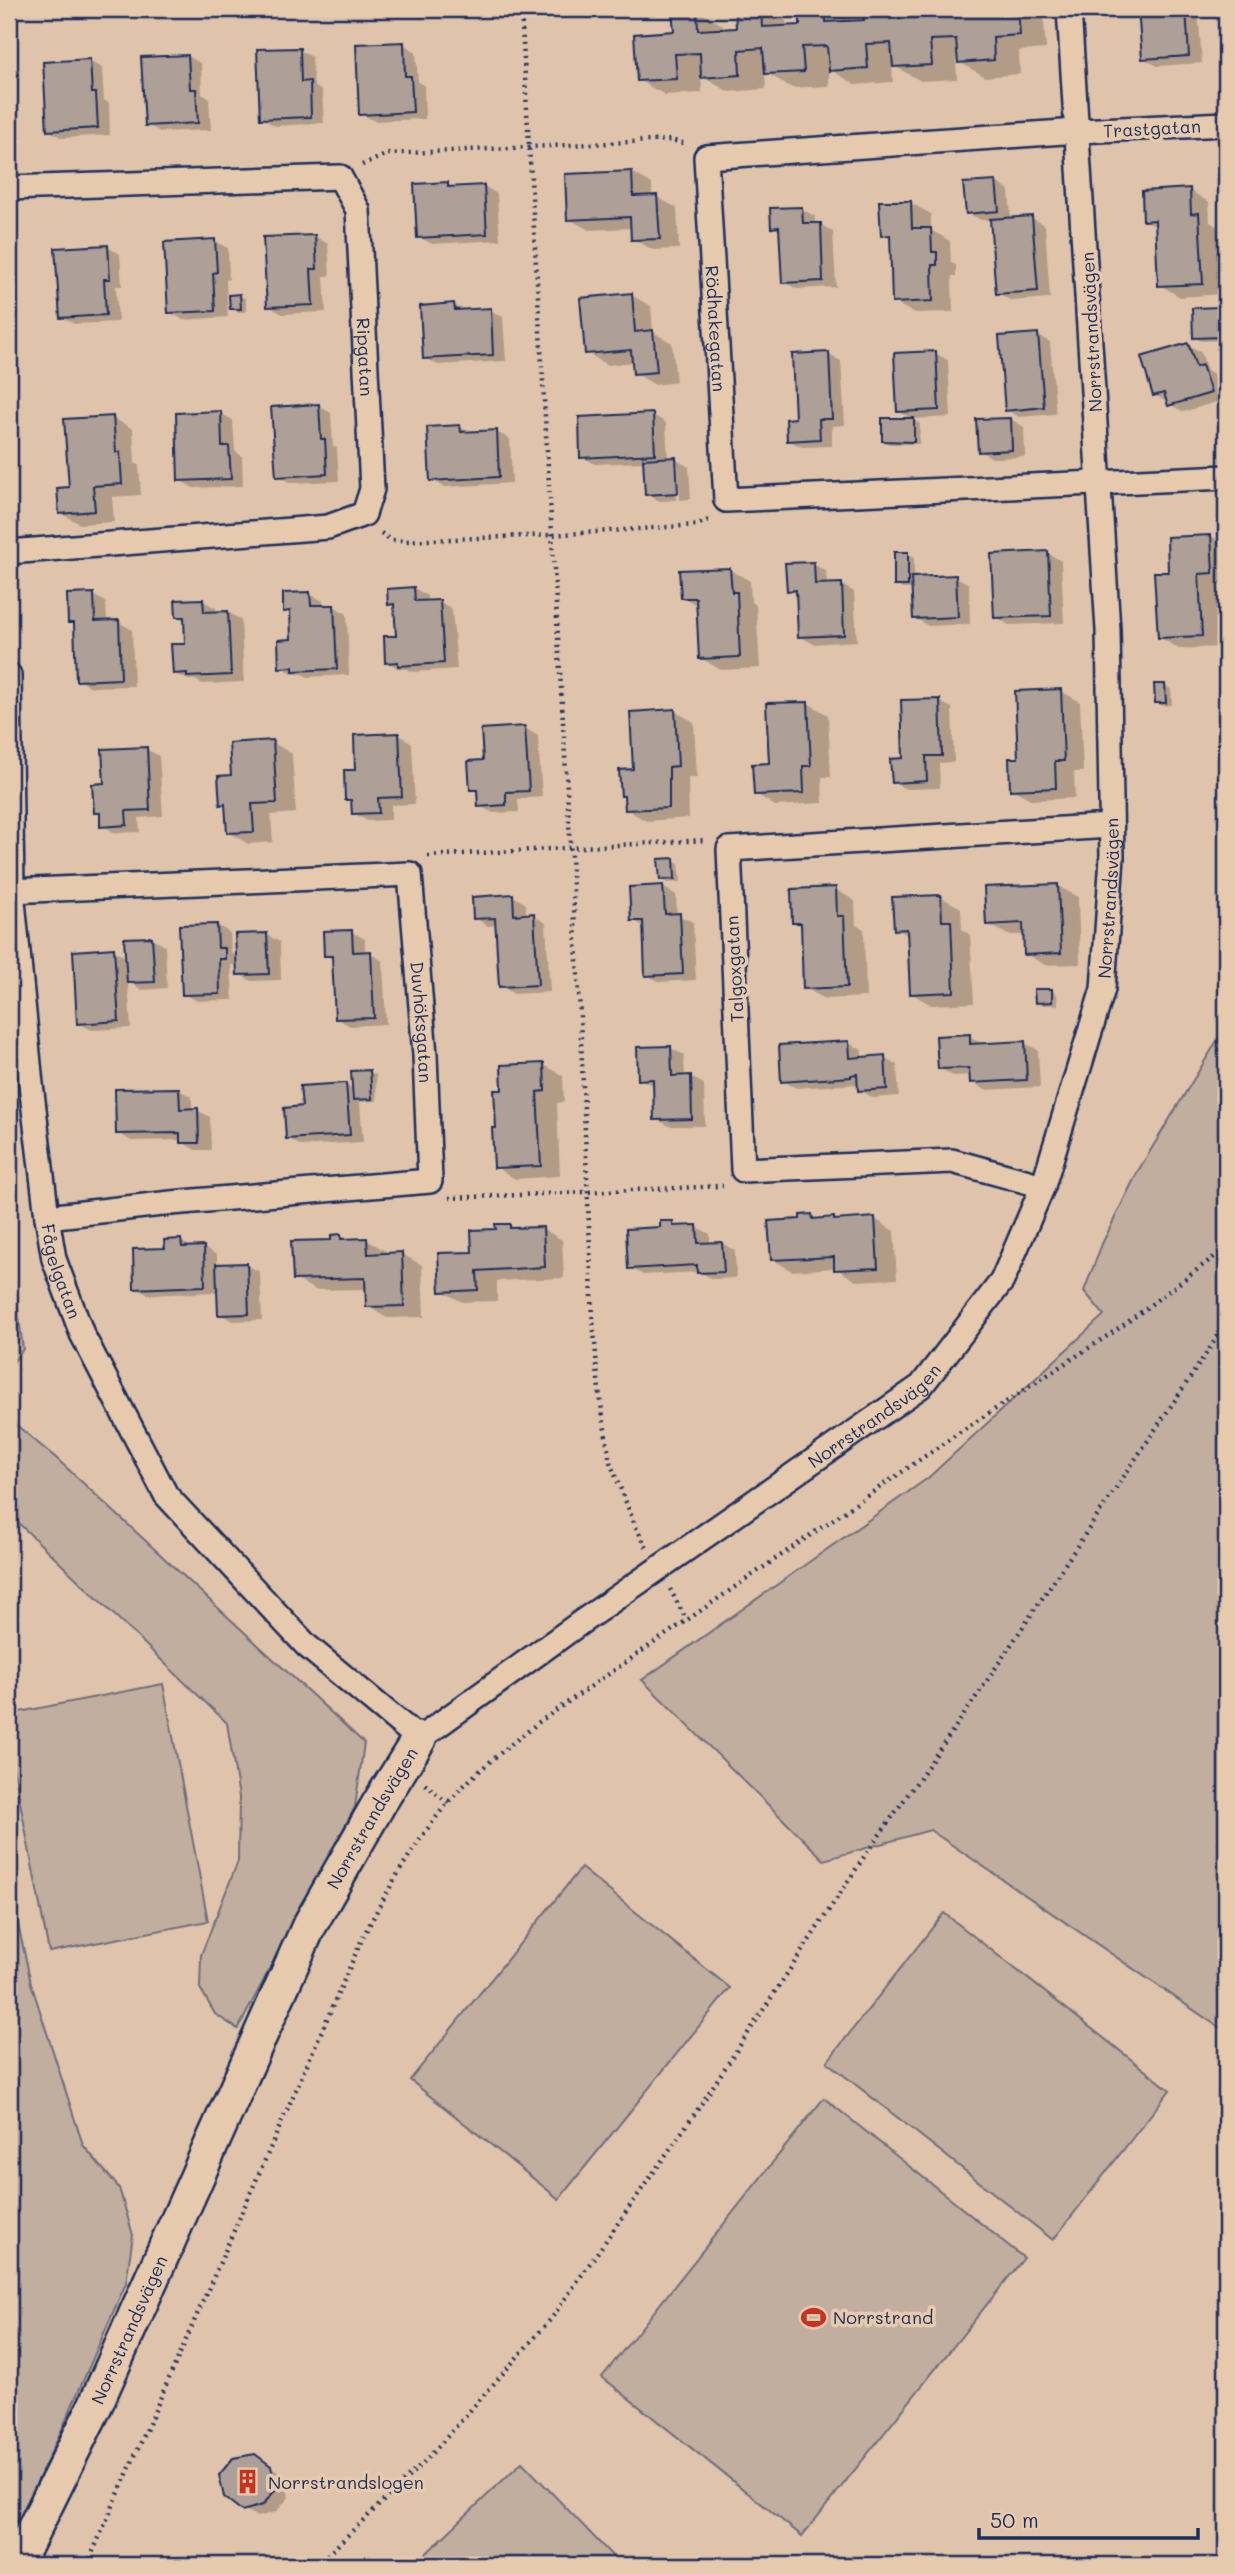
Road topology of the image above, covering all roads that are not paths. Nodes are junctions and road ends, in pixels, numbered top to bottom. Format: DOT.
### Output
graph roads {
  1 [pos="1069,9"];
  2 [pos="1226,124"];
  3 [pos="1078,131"];
  4 [pos="9,188"];
  5 [pos="1226,477"];
  6 [pos="1099,484"];
  7 [pos="9,552"];
  8 [pos="9,675"];
  9 [pos="1111,825"];
  10 [pos="11,891"];
  11 [pos="1042,1186"];
  12 [pos="47,1217"];
  13 [pos="419,1739"];
  14 [pos="16,2565"];
  1 -- 3 [label="street, Norrstrandsvägen"];
  2 -- 3 [label="street, Trastgatan"];
  3 -- 6 [label="street, Norrstrandsvägen"];
  3 -- 6 [label="street, Rödhakegatan"];
  4 -- 7 [label="street, Ripgatan"];
  5 -- 6 [label="street"];
  6 -- 9 [label="street, Norrstrandsvägen"];
  8 -- 10 [label="street, Fågelgatan"];
  9 -- 11 [label="street, Norrstrandsvägen"];
  9 -- 11 [label="street, Talgoxgatan"];
  10 -- 12 [label="street, Fågelgatan"];
  10 -- 12 [label="street, Duvhöksgatan"];
  11 -- 13 [label="street, Norrstrandsvägen"];
  12 -- 13 [label="street, Fågelgatan"];
  13 -- 14 [label="street, Norrstrandsvägen"];
}
